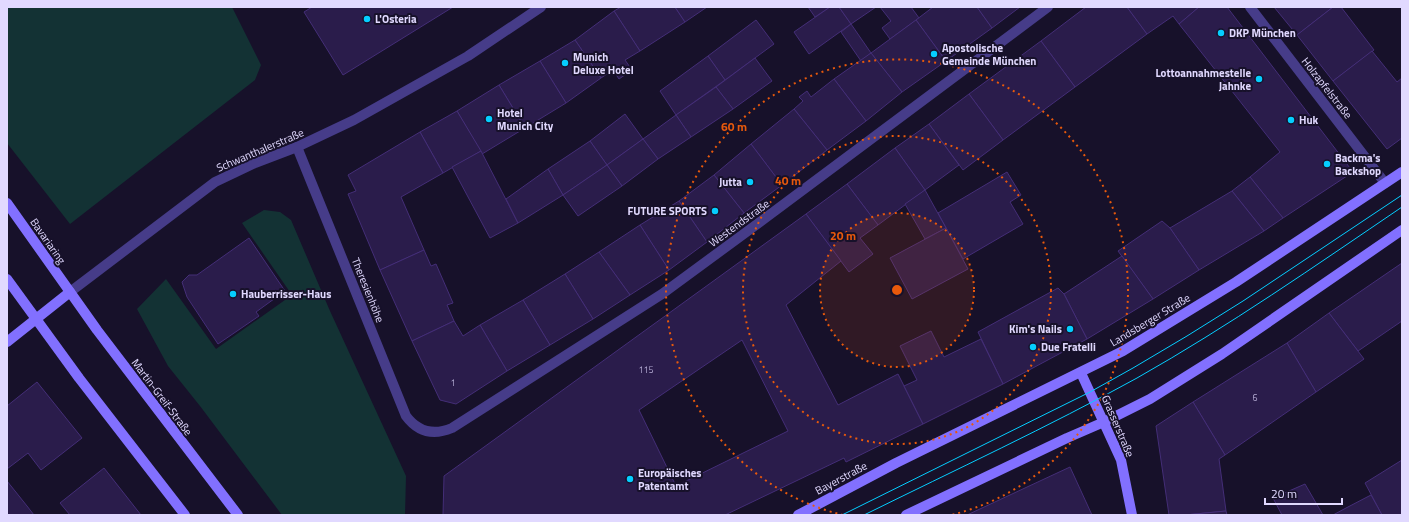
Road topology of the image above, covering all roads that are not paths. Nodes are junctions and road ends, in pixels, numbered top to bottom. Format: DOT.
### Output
graph roads {
  1 [pos="541,7"];
  2 [pos="1048,7"];
  3 [pos="1250,7"];
  4 [pos="297,147"];
  5 [pos="1402,172"];
  6 [pos="1385,184"];
  7 [pos="7,203"];
  8 [pos="1402,230"];
  9 [pos="7,279"];
  10 [pos="70,292"];
  11 [pos="36,319"];
  12 [pos="7,342"];
  13 [pos="1081,373"];
  14 [pos="1104,422"];
  15 [pos="429,432"];
  16 [pos="896,463"];
  17 [pos="185,515"];
  18 [pos="238,515"];
  19 [pos="798,515"];
  20 [pos="907,515"];
  21 [pos="1132,515"];
  1 -- 4 [label="street, Schwanthalerstraße"];
  2 -- 15 [label="street, Westendstraße"];
  3 -- 6 [label="street, Holzapfelstraße"];
  4 -- 10 [label="street, Schwanthalerstraße"];
  4 -- 15 [label="street, Theresienhöhe"];
  5 -- 6 [label="main road, Landsberger Straße"];
  6 -- 13 [label="main road, Landsberger Straße"];
  7 -- 10 [label="main road, Bavariaring"];
  8 -- 14 [label="main road"];
  9 -- 11 [label="main road"];
  10 -- 11 [label="main road, Schwanthalerstraße"];
  10 -- 18 [label="main road, Martin-Greif-Straße"];
  11 -- 12 [label="main road, Schwanthalerstraße"];
  11 -- 17 [label="main road"];
  13 -- 14 [label="main road, Grasserstraße"];
  13 -- 16 [label="main road, Landsberger Straße"];
  14 -- 20 [label="main road"];
  14 -- 21 [label="main road, Grasserstraße"];
  16 -- 19 [label="main road, Bayerstraße"];
}
